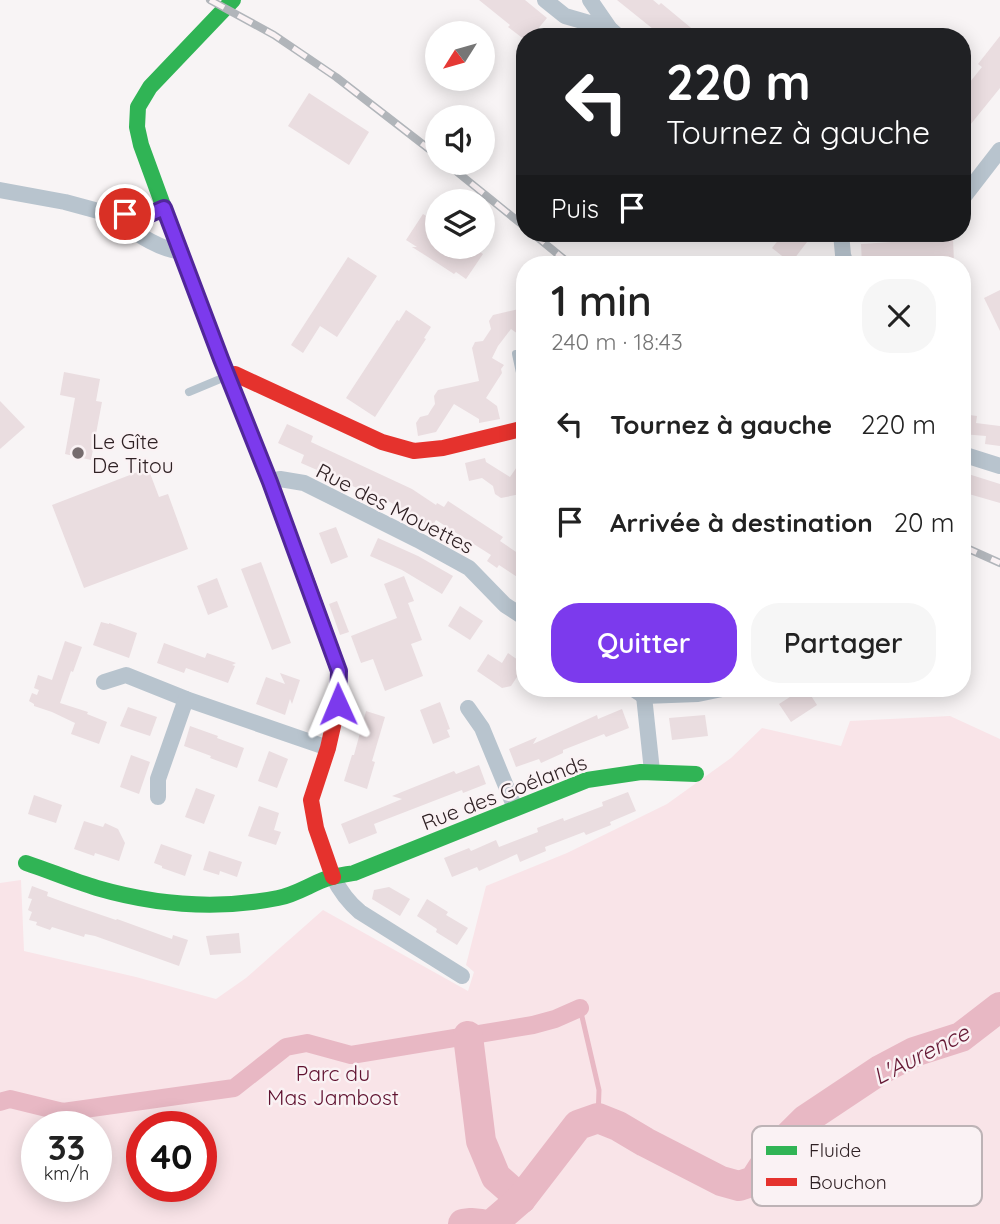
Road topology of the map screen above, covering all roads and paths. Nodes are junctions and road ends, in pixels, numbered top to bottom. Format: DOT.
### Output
graph roads {
  1 [pos="233,0"];
  2 [pos="545,0"];
  3 [pos="590,0"];
  4 [pos="600,28"];
  5 [pos="610,28"];
  6 [pos="1000,150"];
  7 [pos="971,187"];
  8 [pos="0,190"];
  9 [pos="164,208"];
  10 [pos="102,212"];
  11 [pos="181,251"];
  12 [pos="228,376"];
  13 [pos="189,392"];
  14 [pos="516,430"];
  15 [pos="971,457"];
  16 [pos="1000,466"];
  17 [pos="270,482"];
  18 [pos="516,612"];
  19 [pos="104,682"];
  20 [pos="639,697"];
  21 [pos="186,699"];
  22 [pos="468,708"];
  23 [pos="328,748"];
  24 [pos="652,771"];
  25 [pos="696,774"];
  26 [pos="158,797"];
  27 [pos="515,808"];
  28 [pos="26,863"];
  29 [pos="333,877"];
  30 [pos="462,976"];
  1 -- 9 [label="street"];
  2 -- 4 [label="street"];
  3 -- 5 [label="street"];
  6 -- 7 [label="street"];
  8 -- 10 [label="street"];
  9 -- 10 [label="street"];
  9 -- 11 [label="street"];
  10 -- 11 [label="street"];
  11 -- 12 [label="street"];
  12 -- 13 [label="lane"];
  12 -- 14 [label="street"];
  12 -- 17 [label="street"];
  15 -- 16 [label="street"];
  17 -- 18 [label="street, Rue des Mouettes"];
  17 -- 23 [label="street"];
  19 -- 21 [label="street"];
  20 -- 24 [label="street"];
  21 -- 23 [label="street"];
  21 -- 26 [label="street"];
  22 -- 27 [label="street"];
  23 -- 29 [label="street"];
  24 -- 25 [label="street, Rue des Goélands"];
  24 -- 27 [label="street, Rue des Goélands"];
  27 -- 29 [label="street, Rue des Goélands"];
  28 -- 29 [label="street, Rue des Goélands"];
  29 -- 30 [label="street"];
}
